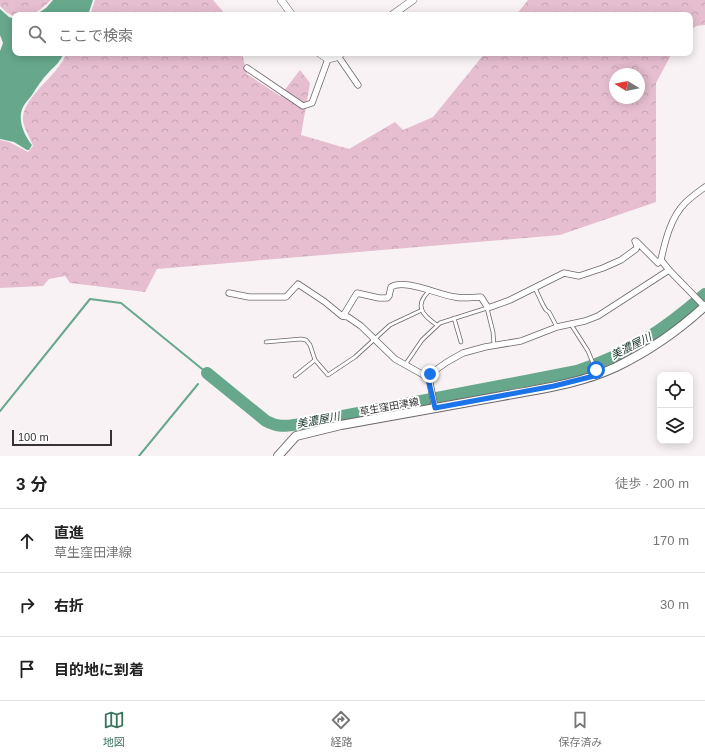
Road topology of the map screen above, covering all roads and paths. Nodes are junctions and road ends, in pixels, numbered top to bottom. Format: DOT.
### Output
graph roads {
  1 [pos="281,0"];
  2 [pos="413,0"];
  3 [pos="290,12"];
  4 [pos="396,12"];
  5 [pos="324,56"];
  6 [pos="337,56"];
  7 [pos="341,56"];
  8 [pos="328,59"];
  9 [pos="247,68"];
  10 [pos="358,85"];
  11 [pos="705,187"];
  12 [pos="661,260"];
  13 [pos="669,270"];
  14 [pos="535,288"];
  15 [pos="429,291"];
  16 [pos="229,294"];
  17 [pos="704,306"];
  18 [pos="487,308"];
  19 [pos="422,310"];
  20 [pos="343,316"];
  21 [pos="454,318"];
  22 [pos="572,324"];
  23 [pos="437,325"];
  24 [pos="557,327"];
  25 [pos="375,339"];
  26 [pos="266,342"];
  27 [pos="461,342"];
  28 [pos="494,345"];
  29 [pos="315,360"];
  30 [pos="405,365"];
  31 [pos="597,372"];
  32 [pos="295,376"];
  33 [pos="428,378"];
  34 [pos="435,408"];
  35 [pos="278,456"];
  1 -- 3 [label="street"];
  2 -- 4 [label="street"];
  5 -- 8 [label="street"];
  6 -- 8 [label="street"];
  7 -- 10 [label="street"];
  8 -- 9 [label="street"];
  11 -- 12 [label="street"];
  12 -- 13 [label="street"];
  12 -- 14 [label="street"];
  13 -- 17 [label="street"];
  13 -- 22 [label="street"];
  14 -- 18 [label="street"];
  14 -- 24 [label="lane"];
  15 -- 18 [label="street"];
  15 -- 19 [label="lane"];
  15 -- 20 [label="street"];
  16 -- 20 [label="street"];
  17 -- 31 [label="main road, 草生窪田津線"];
  18 -- 21 [label="lane"];
  18 -- 28 [label="lane"];
  19 -- 23 [label="lane"];
  19 -- 25 [label="lane"];
  20 -- 25 [label="street"];
  21 -- 23 [label="lane"];
  21 -- 27 [label="lane"];
  22 -- 24 [label="street"];
  22 -- 31 [label="lane"];
  23 -- 30 [label="lane"];
  24 -- 28 [label="street"];
  25 -- 29 [label="lane"];
  25 -- 30 [label="street"];
  26 -- 29 [label="lane"];
  28 -- 33 [label="street"];
  29 -- 32 [label="lane"];
  30 -- 33 [label="street"];
  31 -- 34 [label="main road, 草生窪田津線"];
  33 -- 34 [label="street"];
  34 -- 35 [label="main road, 草生窪田津線"];
}
